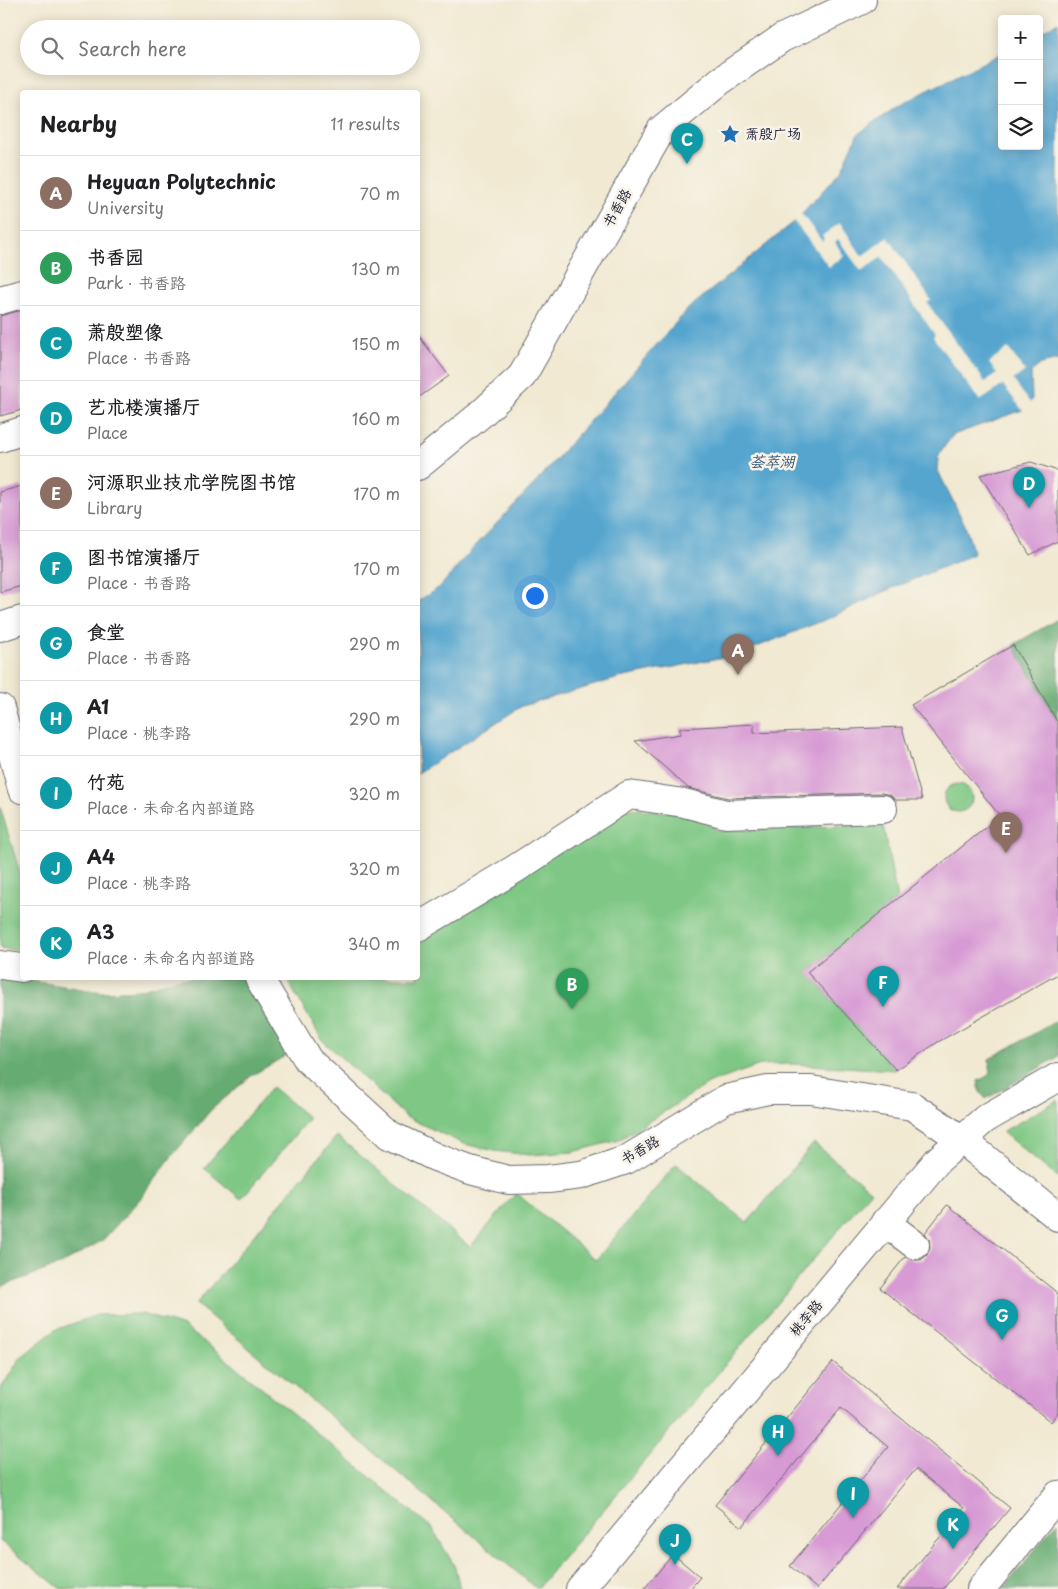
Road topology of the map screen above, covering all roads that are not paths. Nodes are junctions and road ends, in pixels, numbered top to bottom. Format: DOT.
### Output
graph roads {
  1 [pos="836,0"];
  2 [pos="862,0"];
  3 [pos="20,295"];
  4 [pos="0,300"];
  5 [pos="20,432"];
  6 [pos="0,438"];
  7 [pos="420,448"];
  8 [pos="420,464"];
  9 [pos="20,621"];
  10 [pos="0,627"];
  11 [pos="0,708"];
  12 [pos="20,782"];
  13 [pos="883,809"];
  14 [pos="420,926"];
  15 [pos="0,953"];
  16 [pos="20,956"];
  17 [pos="0,965"];
  18 [pos="20,968"];
  19 [pos="260,980"];
  20 [pos="269,980"];
  21 [pos="1058,1078"];
  22 [pos="1058,1089"];
  23 [pos="969,1140"];
  24 [pos="1058,1203"];
  25 [pos="1058,1217"];
  26 [pos="899,1232"];
  27 [pos="1058,1496"];
  28 [pos="1058,1506"];
  29 [pos="580,1589"];
  30 [pos="594,1589"];
  31 [pos="981,1589"];
  32 [pos="990,1589"];
  1 -- 7 [label="street, 书香路"];
  2 -- 8 [label="street, 书香路"];
  3 -- 4 [label="street"];
  5 -- 6 [label="street"];
  9 -- 10 [label="street"];
  11 -- 12 [label="street"];
  13 -- 14 [label="street"];
  15 -- 16 [label="street"];
  17 -- 18 [label="street"];
  19 -- 23 [label="street, 书香路"];
  20 -- 23 [label="street, 书香路"];
  21 -- 23 [label="street, 桃李路"];
  22 -- 23 [label="street, 桃李路"];
  23 -- 24 [label="street, 书香路"];
  23 -- 25 [label="street, 书香路"];
  23 -- 26 [label="street, 桃李路"];
  26 -- 29 [label="street, 桃李路"];
  26 -- 30 [label="street, 桃李路"];
  27 -- 31 [label="street"];
  28 -- 32 [label="street"];
}
